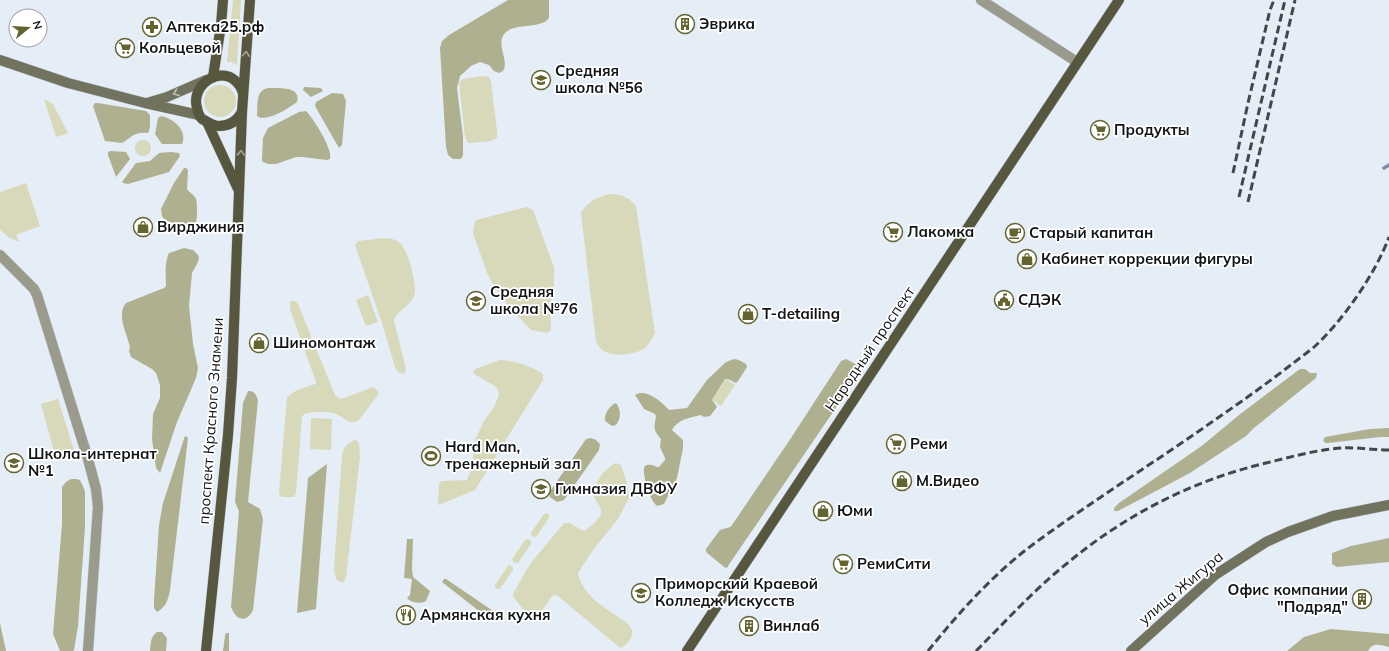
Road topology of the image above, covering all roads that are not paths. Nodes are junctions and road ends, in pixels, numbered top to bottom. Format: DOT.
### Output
graph roads {
  1 [pos="223,0"];
  2 [pos="250,0"];
  3 [pos="981,0"];
  4 [pos="1119,0"];
  5 [pos="0,60"];
  6 [pos="1077,62"];
  7 [pos="210,78"];
  8 [pos="243,93"];
  9 [pos="145,104"];
  10 [pos="242,112"];
  11 [pos="199,115"];
  12 [pos="207,122"];
  13 [pos="240,192"];
  14 [pos="0,255"];
  15 [pos="1389,505"];
  16 [pos="88,651"];
  17 [pos="206,651"];
  18 [pos="687,651"];
  19 [pos="1131,651"];
  1 -- 7 [label="main road"];
  8 -- 2 [label="main road, проспект Красного Знамени, one-way"];
  3 -- 6 [label="street"];
  4 -- 6 [label="main road, Народный проспект"];
  5 -- 9 [label="main road"];
  6 -- 18 [label="main road, Народный проспект"];
  7 -- 8 [label="main road"];
  7 -- 9 [label="main road, one-way"];
  7 -- 11 [label="main road"];
  8 -- 10 [label="main road, проспект Красного Знамени"];
  9 -- 11 [label="main road"];
  10 -- 12 [label="main road"];
  13 -- 10 [label="main road, проспект Красного Знамени, one-way"];
  11 -- 12 [label="main road, проспект Красного Знамени"];
  12 -- 13 [label="main road, проспект Красного Знамени"];
  13 -- 17 [label="main road, проспект Красного Знамени"];
  14 -- 16 [label="street"];
  15 -- 19 [label="main road, улица Жигура"];
}
